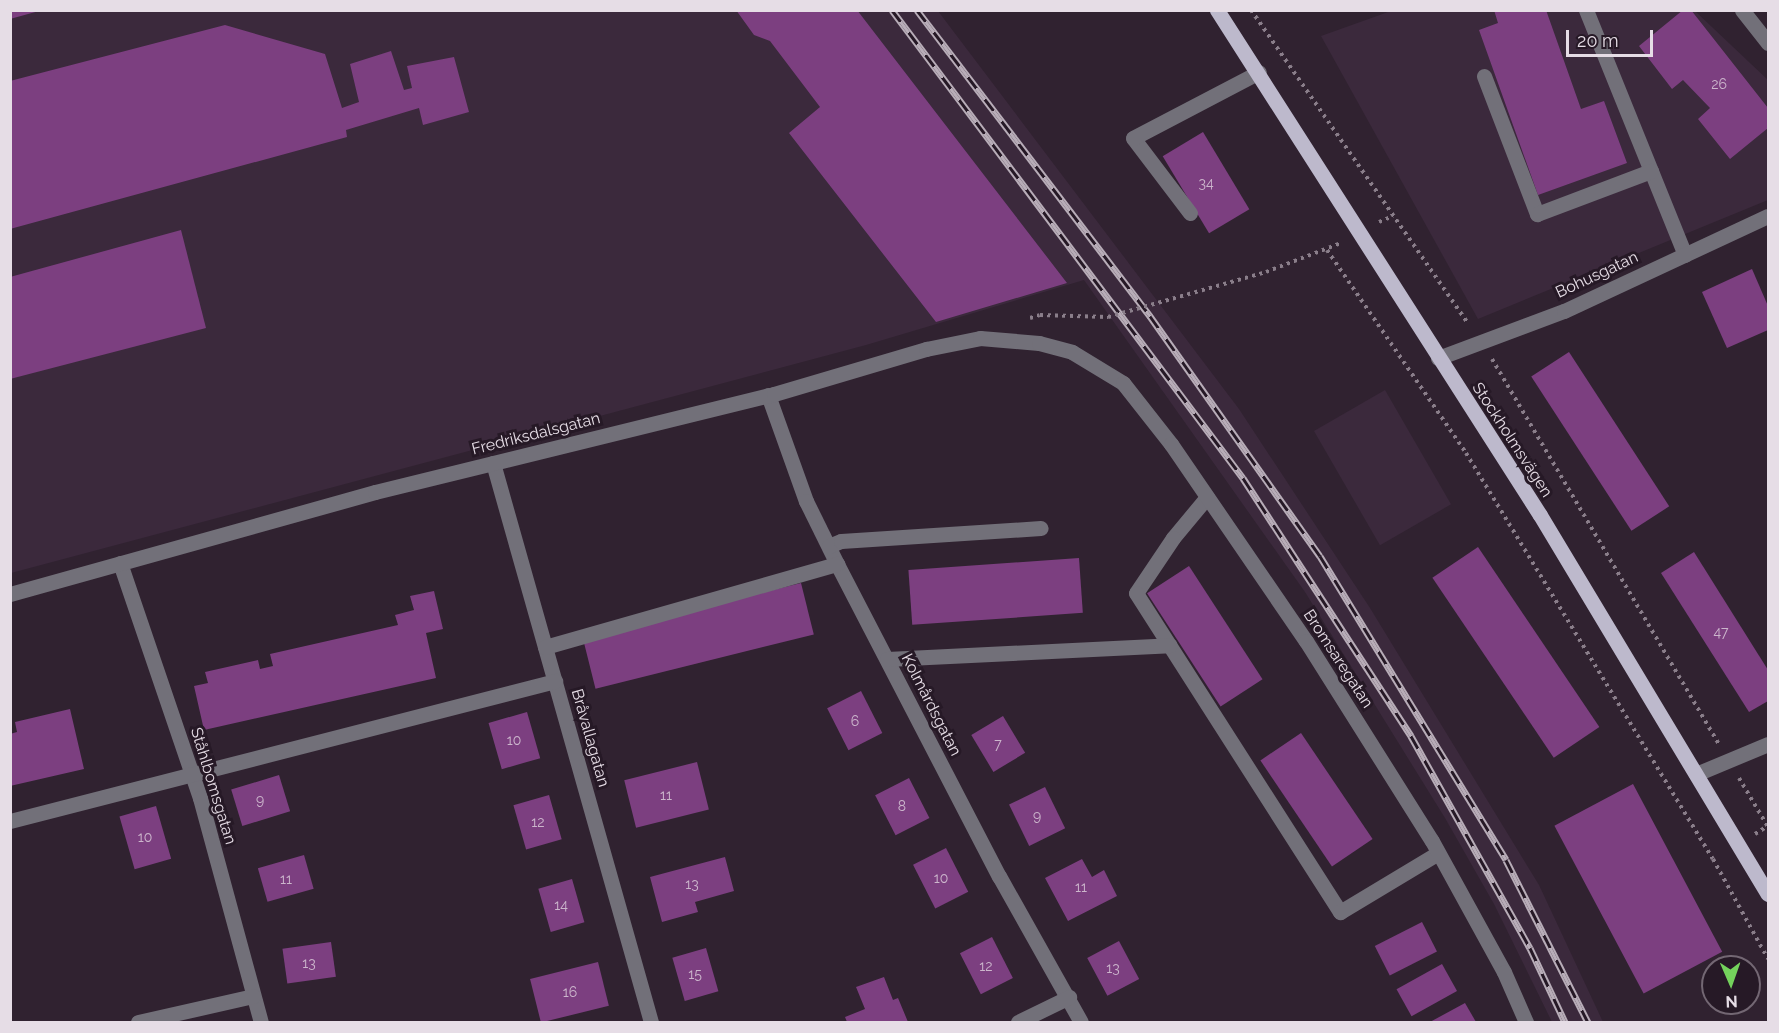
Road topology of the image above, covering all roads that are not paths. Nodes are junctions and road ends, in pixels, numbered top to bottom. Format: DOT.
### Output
graph roads {
  1 [pos="1216,10"];
  2 [pos="1586,10"];
  3 [pos="1742,10"];
  4 [pos="1768,43"];
  5 [pos="1259,72"];
  6 [pos="1484,76"];
  7 [pos="1651,171"];
  8 [pos="1190,213"];
  9 [pos="1768,216"];
  10 [pos="1685,255"];
  11 [pos="1072,352"];
  12 [pos="1438,358"];
  13 [pos="768,395"];
  14 [pos="493,464"];
  15 [pos="1207,497"];
  16 [pos="1041,528"];
  17 [pos="829,546"];
  18 [pos="120,563"];
  19 [pos="837,564"];
  20 [pos="10,594"];
  21 [pos="1170,645"];
  22 [pos="546,647"];
  23 [pos="887,659"];
  24 [pos="555,681"];
  25 [pos="1768,744"];
  26 [pos="1696,774"];
  27 [pos="192,776"];
  28 [pos="10,821"];
  29 [pos="1438,853"];
  30 [pos="1768,894"];
  31 [pos="254,996"];
  32 [pos="1069,997"];
  33 [pos="138,1023"];
  34 [pos="261,1023"];
  35 [pos="651,1023"];
  36 [pos="1018,1023"];
  37 [pos="1081,1023"];
  38 [pos="1526,1023"];
  1 -- 5 [label="main road, Stockholmsvägen"];
  2 -- 7 [label="street"];
  3 -- 4 [label="street"];
  5 -- 8 [label="street"];
  5 -- 12 [label="main road, Stockholmsvägen"];
  6 -- 7 [label="street"];
  7 -- 10 [label="street"];
  9 -- 10 [label="street, Bohusgatan"];
  10 -- 12 [label="street, Bohusgatan"];
  11 -- 13 [label="street, Fredriksdalsgatan"];
  11 -- 15 [label="street, Bromsaregatan"];
  12 -- 26 [label="main road, Stockholmsvägen"];
  13 -- 14 [label="street, Fredriksdalsgatan"];
  13 -- 17 [label="street, Kolmårdsgatan"];
  14 -- 18 [label="street, Fredriksdalsgatan"];
  14 -- 22 [label="street, Bråvallagatan"];
  15 -- 21 [label="street"];
  15 -- 29 [label="street, Bromsaregatan"];
  16 -- 17 [label="street"];
  17 -- 19 [label="street, Kolmårdsgatan"];
  18 -- 20 [label="street, Fredriksdalsgatan"];
  18 -- 27 [label="street, Ståhlbomsgatan"];
  19 -- 22 [label="street"];
  19 -- 23 [label="street, Kolmårdsgatan"];
  21 -- 23 [label="street"];
  21 -- 29 [label="street"];
  22 -- 24 [label="street, Bråvallagatan"];
  23 -- 32 [label="street, Kolmårdsgatan"];
  24 -- 27 [label="street"];
  24 -- 35 [label="street, Bråvallagatan"];
  25 -- 26 [label="street"];
  26 -- 30 [label="main road, Stockholmsvägen"];
  27 -- 28 [label="street"];
  27 -- 31 [label="street, Ståhlbomsgatan"];
  29 -- 38 [label="street, Bromsaregatan"];
  31 -- 33 [label="street"];
  31 -- 34 [label="street, Ståhlbomsgatan"];
  32 -- 36 [label="street"];
  32 -- 37 [label="street, Kolmårdsgatan"];
}
